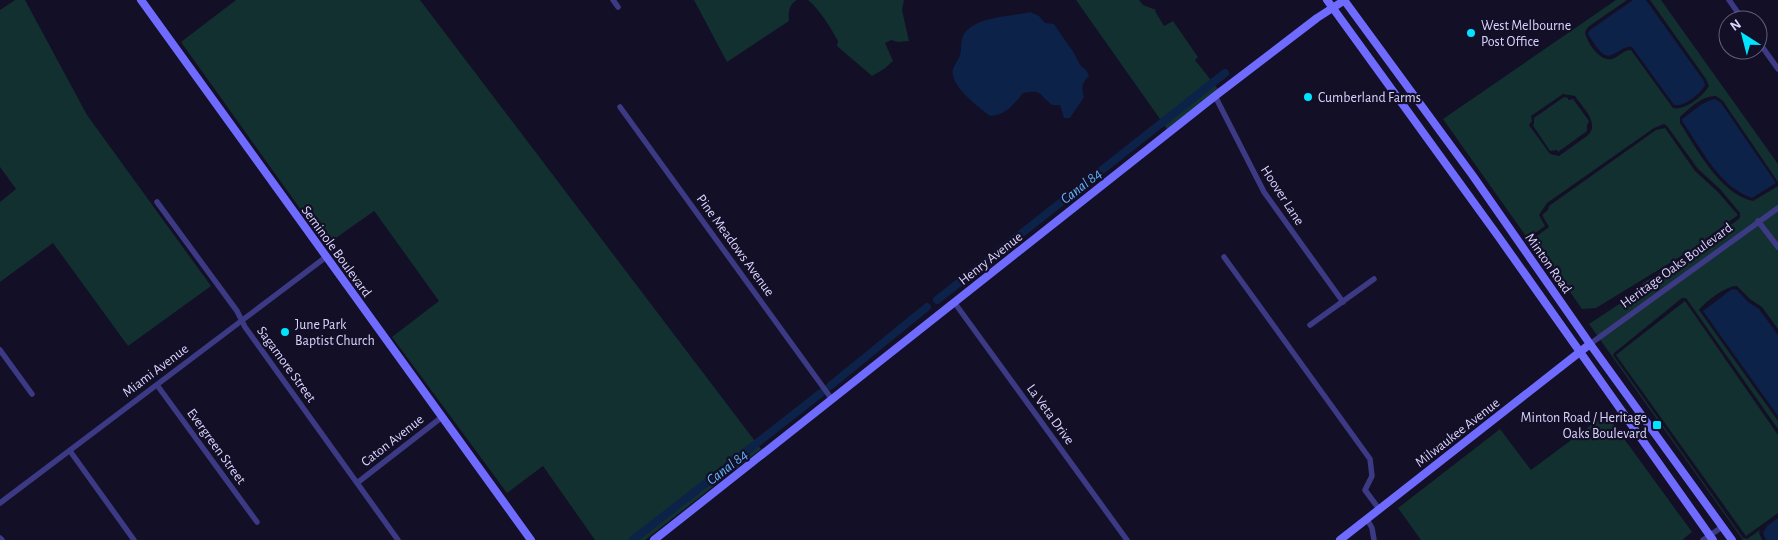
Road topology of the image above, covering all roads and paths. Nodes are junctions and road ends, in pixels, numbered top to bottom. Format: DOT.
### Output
graph roads {
  1 [pos="141,0"];
  2 [pos="613,0"];
  3 [pos="1327,0"];
  4 [pos="1345,0"];
  5 [pos="618,8"];
  6 [pos="1334,8"];
  7 [pos="1768,55"];
  8 [pos="1778,69"];
  9 [pos="1216,96"];
  10 [pos="620,107"];
  11 [pos="157,202"];
  12 [pos="1778,208"];
  13 [pos="1758,221"];
  14 [pos="1778,247"];
  15 [pos="326,257"];
  16 [pos="1224,257"];
  17 [pos="1374,279"];
  18 [pos="954,302"];
  19 [pos="1343,302"];
  20 [pos="242,319"];
  21 [pos="1310,325"];
  22 [pos="1590,344"];
  23 [pos="0,350"];
  24 [pos="1579,352"];
  25 [pos="157,385"];
  26 [pos="32,394"];
  27 [pos="832,398"];
  28 [pos="442,417"];
  29 [pos="70,451"];
  30 [pos="357,483"];
  31 [pos="0,503"];
  32 [pos="1379,509"];
  33 [pos="1367,518"];
  34 [pos="257,522"];
  35 [pos="1722,527"];
  36 [pos="1709,538"];
  37 [pos="1728,538"];
  38 [pos="656,539"];
  39 [pos="134,540"];
  40 [pos="398,540"];
  41 [pos="531,540"];
  42 [pos="1127,540"];
  43 [pos="1340,540"];
  44 [pos="1374,540"];
  1 -- 15 [label="street, Seminole Boulevard"];
  2 -- 5 [label="street"];
  3 -- 6 [label="street, Minton Road"];
  4 -- 6 [label="street, Henry Avenue"];
  4 -- 22 [label="street, Minton Road"];
  6 -- 9 [label="street, Henry Avenue"];
  6 -- 24 [label="street, Minton Road"];
  7 -- 8 [label="street"];
  9 -- 18 [label="street, Henry Avenue"];
  9 -- 19 [label="street, Hoover Lane"];
  10 -- 27 [label="street, Pine Meadows Avenue"];
  11 -- 20 [label="street, Sagamore Street"];
  12 -- 13 [label="street, Heritage Oaks Boulevard"];
  13 -- 14 [label="street"];
  13 -- 22 [label="street, Heritage Oaks Boulevard"];
  15 -- 20 [label="street, Miami Avenue"];
  15 -- 28 [label="street, Seminole Boulevard"];
  16 -- 32 [label="street"];
  17 -- 19 [label="street"];
  18 -- 27 [label="street, Henry Avenue"];
  18 -- 42 [label="street, La Veta Drive"];
  19 -- 21 [label="street"];
  20 -- 25 [label="street, Miami Avenue"];
  20 -- 30 [label="street, Sagamore Street"];
  22 -- 24 [label="street, Milwaukee Avenue"];
  22 -- 35 [label="street, Minton Road"];
  23 -- 26 [label="street"];
  24 -- 32 [label="street, Milwaukee Avenue"];
  24 -- 36 [label="street, Minton Road"];
  25 -- 29 [label="street, Miami Avenue"];
  25 -- 34 [label="street, Evergreen Street"];
  27 -- 38 [label="street, Henry Avenue"];
  28 -- 30 [label="street, Caton Avenue"];
  28 -- 41 [label="street, Seminole Boulevard"];
  29 -- 31 [label="street, Miami Avenue"];
  29 -- 39 [label="street"];
  30 -- 40 [label="street, Sagamore Street"];
  32 -- 33 [label="street, Milwaukee Avenue"];
  33 -- 43 [label="street, Milwaukee Avenue"];
  33 -- 44 [label="street"];
  35 -- 36 [label="street"];
  35 -- 37 [label="street, Minton Road"];
}
